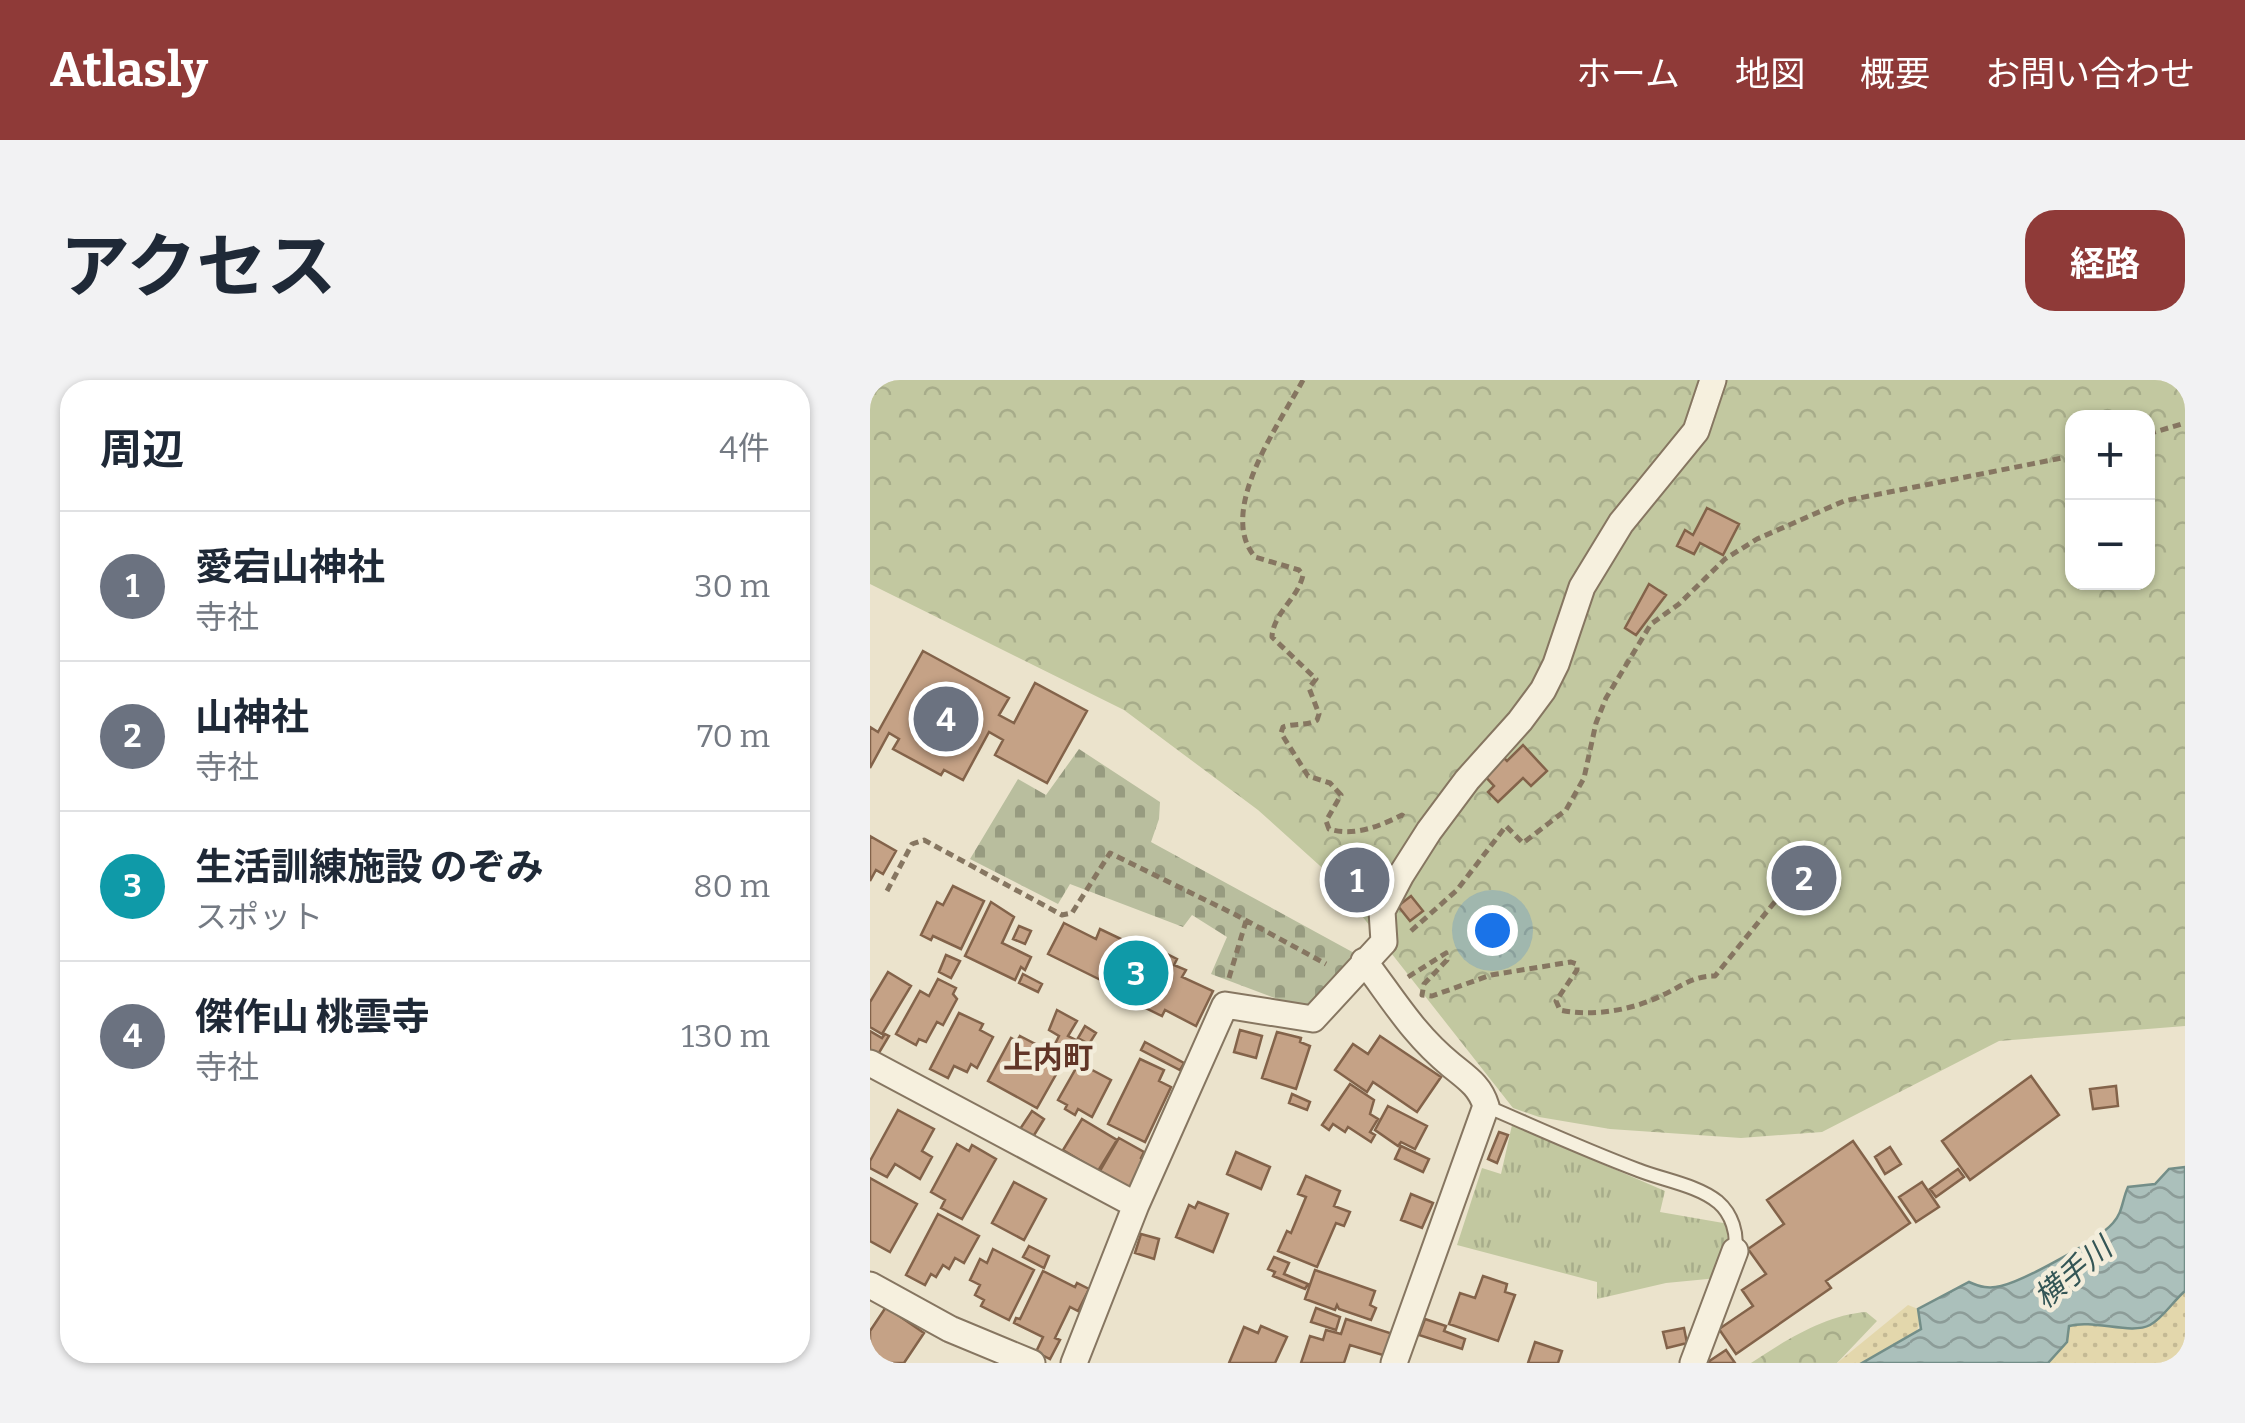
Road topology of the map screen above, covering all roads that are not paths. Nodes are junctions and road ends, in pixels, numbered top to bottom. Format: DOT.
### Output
graph roads {
  1 [pos="1714,380"];
  2 [pos="1357,969"];
  3 [pos="870,1064"];
  4 [pos="1486,1106"];
  5 [pos="1136,1205"];
  6 [pos="1735,1251"];
  7 [pos="870,1286"];
  8 [pos="1032,1363"];
  9 [pos="1074,1363"];
  10 [pos="1394,1363"];
  11 [pos="1693,1363"];
  1 -- 2 [label="street"];
  2 -- 4 [label="street"];
  2 -- 5 [label="street"];
  3 -- 5 [label="street"];
  4 -- 6 [label="lane"];
  4 -- 10 [label="street"];
  5 -- 9 [label="street"];
  6 -- 11 [label="street"];
  7 -- 8 [label="street"];
}
